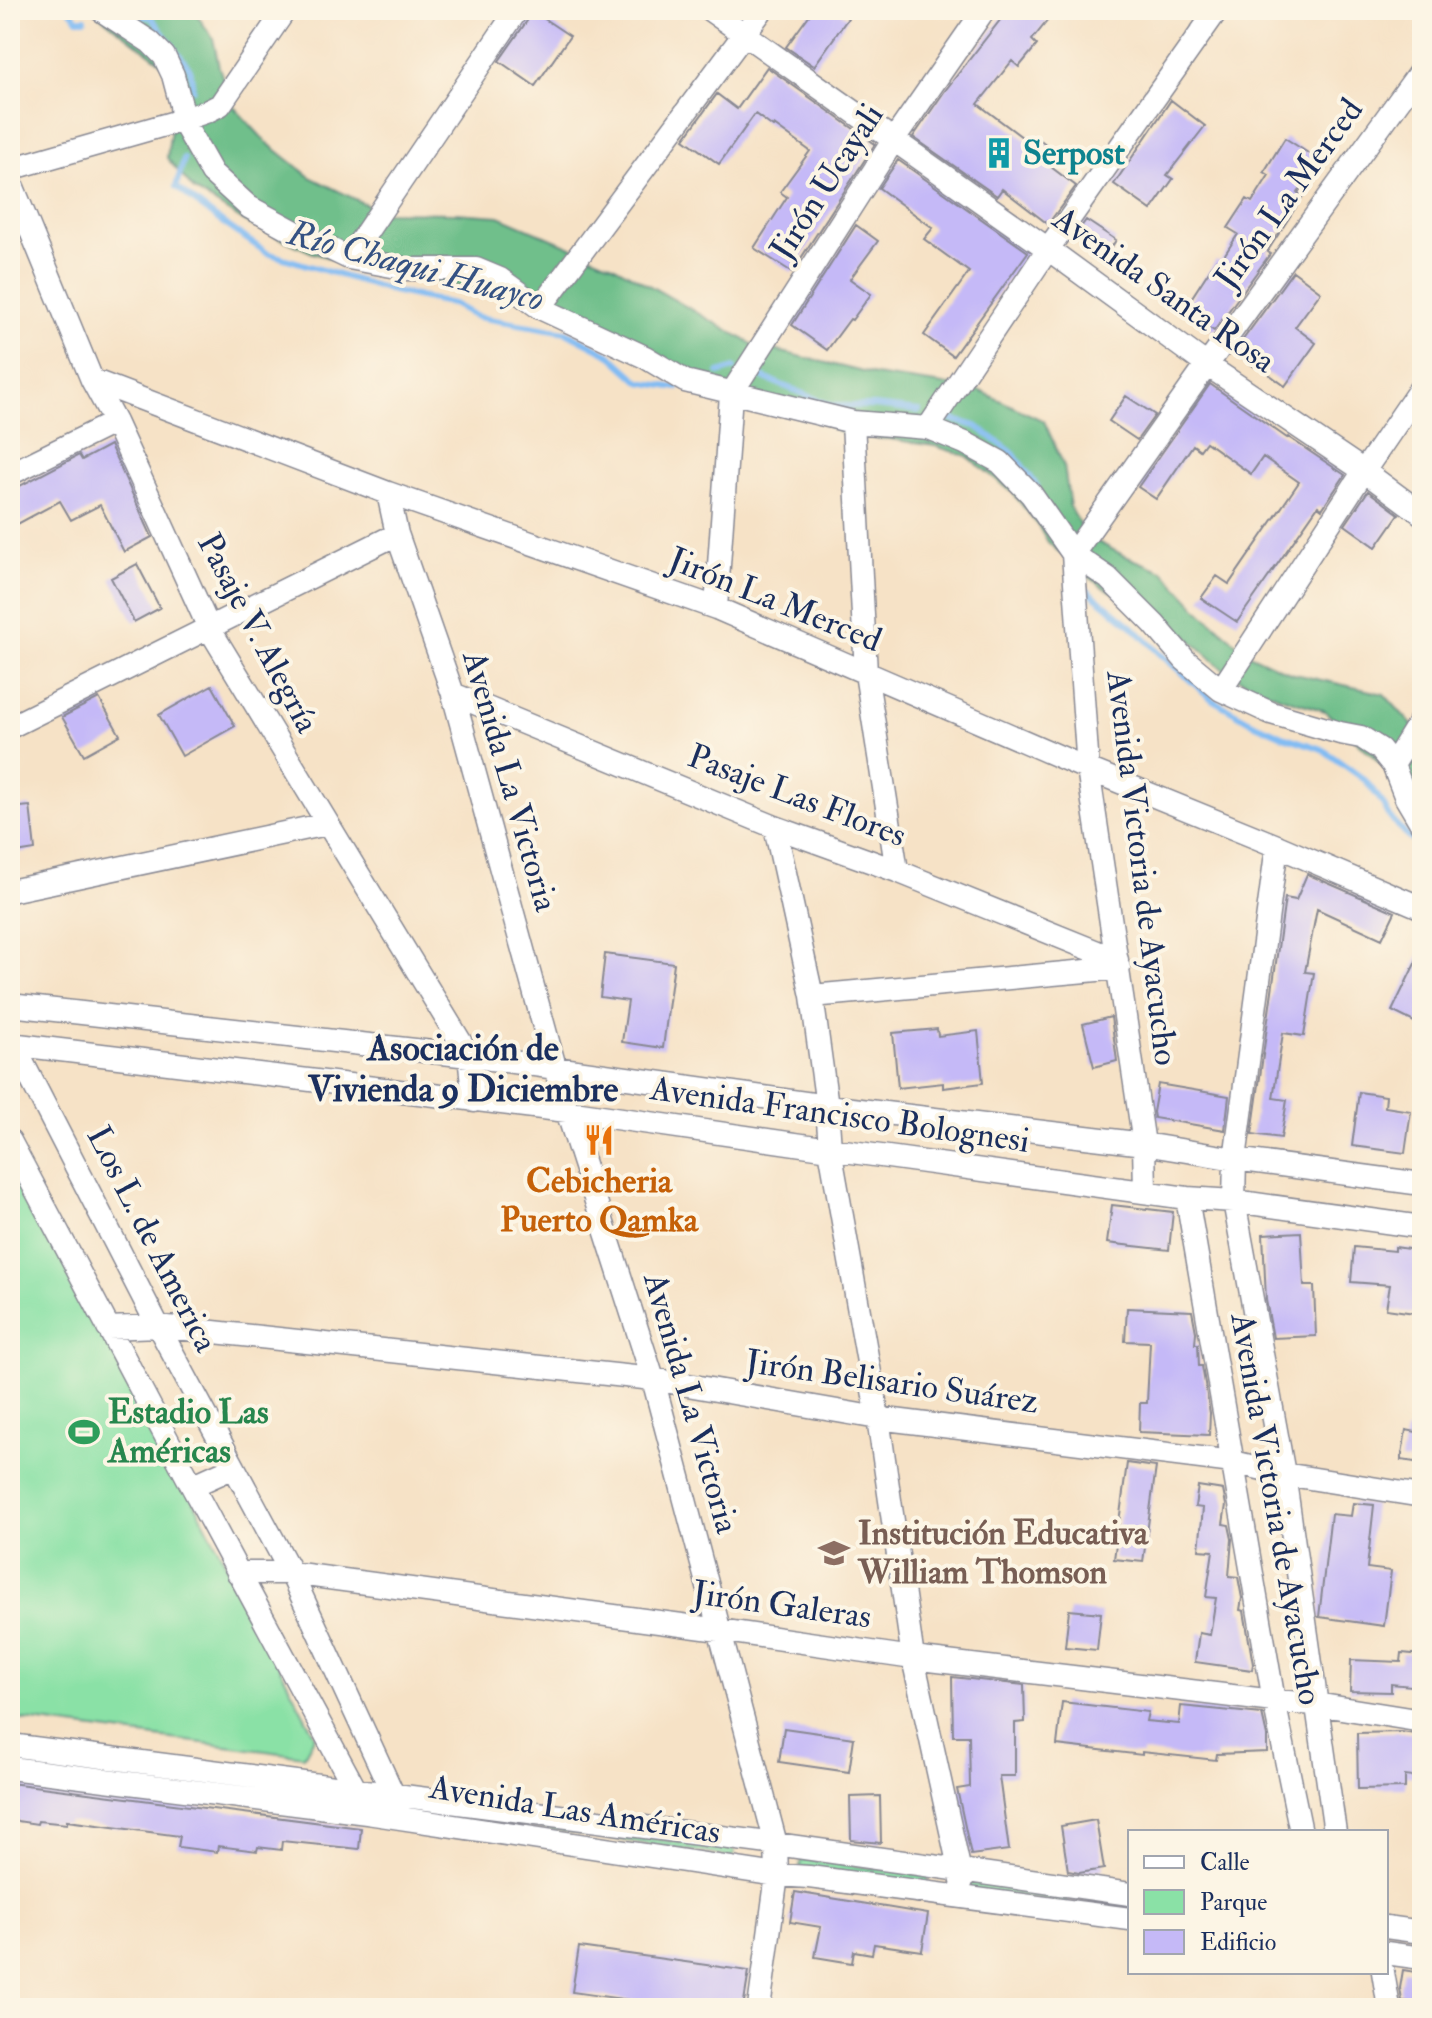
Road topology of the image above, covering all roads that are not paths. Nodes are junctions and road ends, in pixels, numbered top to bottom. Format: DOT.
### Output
graph roads {
  1 [pos="101,10"];
  2 [pos="285,10"];
  3 [pos="517,10"];
  4 [pos="710,10"];
  5 [pos="762,10"];
  6 [pos="984,10"];
  7 [pos="1217,10"];
  8 [pos="745,35"];
  9 [pos="1422,69"];
  10 [pos="182,120"];
  11 [pos="893,141"];
  12 [pos="10,169"];
  13 [pos="10,180"];
  14 [pos="1048,249"];
  15 [pos="349,258"];
  16 [pos="540,308"];
  17 [pos="1207,365"];
  18 [pos="92,380"];
  19 [pos="1422,386"];
  20 [pos="731,394"];
  21 [pos="115,422"];
  22 [pos="853,422"];
  23 [pos="928,428"];
  24 [pos="1364,471"];
  25 [pos="10,474"];
  26 [pos="388,493"];
  27 [pos="1422,514"];
  28 [pos="397,534"];
  29 [pos="1073,554"];
  30 [pos="716,608"];
  31 [pos="209,628"];
  32 [pos="866,673"];
  33 [pos="1221,690"];
  34 [pos="453,694"];
  35 [pos="1422,718"];
  36 [pos="12,721"];
  37 [pos="1393,765"];
  38 [pos="1088,769"];
  39 [pos="327,824"];
  40 [pos="1422,825"];
  41 [pos="775,827"];
  42 [pos="1277,846"];
  43 [pos="897,871"];
  44 [pos="10,891"];
  45 [pos="1422,908"];
  46 [pos="1118,964"];
  47 [pos="812,996"];
  48 [pos="10,1005"];
  49 [pos="227,1030"];
  50 [pos="11,1042"];
  51 [pos="469,1056"];
  52 [pos="557,1068"];
  53 [pos="229,1069"];
  54 [pos="474,1101"];
  55 [pos="827,1106"];
  56 [pos="567,1111"];
  57 [pos="10,1141"];
  58 [pos="1144,1144"];
  59 [pos="830,1149"];
  60 [pos="1235,1159"];
  61 [pos="1422,1184"];
  62 [pos="1145,1191"];
  63 [pos="1187,1198"];
  64 [pos="1234,1201"];
  65 [pos="1422,1227"];
  66 [pos="158,1326"];
  67 [pos="108,1328"];
  68 [pos="653,1379"];
  69 [pos="878,1418"];
  70 [pos="1233,1462"];
  71 [pos="234,1467"];
  72 [pos="1284,1474"];
  73 [pos="192,1486"];
  74 [pos="1422,1496"];
  75 [pos="238,1573"];
  76 [pos="291,1573"];
  77 [pos="719,1630"];
  78 [pos="913,1658"];
  79 [pos="334,1669"];
  80 [pos="298,1684"];
  81 [pos="1274,1701"];
  82 [pos="1316,1704"];
  83 [pos="1422,1721"];
  84 [pos="10,1745"];
  85 [pos="10,1768"];
  86 [pos="356,1790"];
  87 [pos="393,1794"];
  88 [pos="367,1813"];
  89 [pos="399,1818"];
  90 [pos="1301,1830"];
  91 [pos="1335,1830"];
  92 [pos="776,1844"];
  93 [pos="961,1871"];
  94 [pos="777,1875"];
  95 [pos="1128,1894"];
  96 [pos="964,1898"];
  97 [pos="1128,1919"];
  98 [pos="1388,1927"];
  99 [pos="1422,1932"];
  100 [pos="1388,1953"];
  101 [pos="1422,1958"];
  102 [pos="1383,1974"];
  103 [pos="759,2008"];
  104 [pos="1389,2008"];
  1 -- 10 [label="street"];
  2 -- 10 [label="street"];
  3 -- 15 [label="street"];
  4 -- 8 [label="street, Avenida Santa Rosa"];
  5 -- 8 [label="street"];
  6 -- 11 [label="street, Jirón Ucayali"];
  7 -- 14 [label="street"];
  8 -- 11 [label="street, Avenida Santa Rosa"];
  8 -- 16 [label="street"];
  9 -- 17 [label="street, Jirón La Merced"];
  10 -- 12 [label="street"];
  10 -- 15 [label="street"];
  11 -- 14 [label="street, Avenida Santa Rosa"];
  11 -- 20 [label="street, Jirón Ucayali"];
  13 -- 18 [label="street, Pasaje V. Alegría"];
  14 -- 17 [label="street, Avenida Santa Rosa"];
  14 -- 23 [label="street"];
  15 -- 16 [label="street"];
  16 -- 20 [label="street"];
  17 -- 24 [label="street, Avenida Santa Rosa"];
  17 -- 29 [label="street, Jirón La Merced"];
  18 -- 21 [label="street, Pasaje V. Alegría"];
  18 -- 26 [label="street, Jirón La Merced"];
  19 -- 24 [label="street"];
  20 -- 22 [label="street"];
  20 -- 30 [label="street"];
  21 -- 25 [label="street"];
  21 -- 31 [label="street, Pasaje V. Alegría"];
  22 -- 23 [label="street"];
  22 -- 32 [label="street"];
  23 -- 29 [label="street"];
  24 -- 27 [label="street, Avenida Santa Rosa"];
  24 -- 33 [label="street"];
  26 -- 28 [label="street, Avenida La Victoria"];
  26 -- 30 [label="street, Jirón La Merced"];
  28 -- 31 [label="street"];
  28 -- 34 [label="street, Avenida La Victoria"];
  29 -- 33 [label="street"];
  29 -- 38 [label="street, Avenida Victoria de Ayacucho"];
  30 -- 32 [label="street, Jirón La Merced"];
  31 -- 36 [label="street"];
  31 -- 39 [label="street, Pasaje V. Alegría"];
  32 -- 38 [label="street, Jirón La Merced"];
  32 -- 43 [label="street"];
  33 -- 37 [label="street"];
  34 -- 41 [label="street, Pasaje Las Flores"];
  34 -- 52 [label="street, Avenida La Victoria"];
  35 -- 37 [label="street"];
  37 -- 40 [label="street"];
  38 -- 42 [label="street, Jirón La Merced"];
  38 -- 46 [label="street, Avenida Victoria de Ayacucho"];
  39 -- 44 [label="street"];
  39 -- 51 [label="street, Pasaje V. Alegría"];
  41 -- 43 [label="street, Pasaje Las Flores"];
  41 -- 47 [label="street"];
  42 -- 45 [label="street, Jirón La Merced"];
  42 -- 60 [label="street, Avenida Victoria de Ayacucho"];
  43 -- 46 [label="street, Pasaje Las Flores"];
  46 -- 47 [label="street"];
  46 -- 58 [label="street, Avenida Victoria de Ayacucho"];
  47 -- 55 [label="street"];
  48 -- 49 [label="street, Avenida Francisco Bolognesi"];
  49 -- 51 [label="street, Avenida Francisco Bolognesi"];
  49 -- 53 [label="street"];
  50 -- 53 [label="street, Avenida Francisco Bolognesi"];
  50 -- 66 [label="street, Los L. de America"];
  51 -- 52 [label="street, Avenida Francisco Bolognesi"];
  51 -- 54 [label="street, Pasaje V. Alegría"];
  52 -- 55 [label="street, Avenida Francisco Bolognesi"];
  52 -- 56 [label="street, Avenida La Victoria"];
  53 -- 54 [label="street, Avenida Francisco Bolognesi"];
  54 -- 56 [label="street, Avenida Francisco Bolognesi"];
  55 -- 58 [label="street, Avenida Francisco Bolognesi"];
  55 -- 59 [label="street"];
  56 -- 59 [label="street, Avenida Francisco Bolognesi"];
  56 -- 68 [label="street, Avenida La Victoria"];
  57 -- 67 [label="street"];
  58 -- 60 [label="street, Avenida Francisco Bolognesi"];
  58 -- 62 [label="street, Avenida Victoria de Ayacucho"];
  59 -- 62 [label="street, Avenida Francisco Bolognesi"];
  59 -- 69 [label="street"];
  60 -- 61 [label="street, Avenida Francisco Bolognesi"];
  60 -- 64 [label="street, Avenida Victoria de Ayacucho"];
  62 -- 63 [label="street, Avenida Francisco Bolognesi"];
  63 -- 64 [label="street, Avenida Francisco Bolognesi"];
  63 -- 70 [label="street, Avenida Victoria de Ayacucho"];
  64 -- 65 [label="street, Avenida Francisco Bolognesi"];
  64 -- 72 [label="street, Avenida Victoria de Ayacucho"];
  66 -- 67 [label="street, Jirón Belisario Suárez"];
  66 -- 68 [label="street, Jirón Belisario Suárez"];
  66 -- 71 [label="street, Los L. de America"];
  67 -- 73 [label="street"];
  68 -- 69 [label="street, Jirón Belisario Suárez"];
  68 -- 77 [label="street, Avenida La Victoria"];
  69 -- 70 [label="street, Jirón Belisario Suárez"];
  69 -- 78 [label="street"];
  70 -- 72 [label="street, Jirón Belisario Suárez"];
  70 -- 81 [label="street, Avenida Victoria de Ayacucho"];
  71 -- 73 [label="street"];
  71 -- 76 [label="street, Los L. de America"];
  72 -- 74 [label="street, Jirón Belisario Suárez"];
  72 -- 82 [label="street, Avenida Victoria de Ayacucho"];
  73 -- 75 [label="street"];
  75 -- 76 [label="street, Jirón Galeras"];
  75 -- 80 [label="street"];
  76 -- 77 [label="street, Jirón Galeras"];
  76 -- 79 [label="street, Los L. de America"];
  77 -- 78 [label="street, Jirón Galeras"];
  77 -- 92 [label="street, Avenida La Victoria"];
  78 -- 81 [label="street, Jirón Galeras"];
  78 -- 93 [label="street"];
  79 -- 80 [label="street"];
  79 -- 87 [label="street, Los L. de America"];
  80 -- 86 [label="street"];
  81 -- 82 [label="street, Jirón Galeras"];
  81 -- 90 [label="street, Avenida Victoria de Ayacucho"];
  82 -- 83 [label="street, Jirón Galeras"];
  82 -- 91 [label="street, Avenida Victoria de Ayacucho"];
  84 -- 86 [label="street, Avenida Las Américas"];
  85 -- 88 [label="street, Avenida Las Américas"];
  86 -- 87 [label="street, Avenida Las Américas"];
  86 -- 88 [label="street"];
  87 -- 89 [label="street, Los L. de America"];
  87 -- 92 [label="street, Avenida Las Américas"];
  88 -- 89 [label="street, Avenida Las Américas"];
  89 -- 94 [label="street, Avenida Las Américas"];
  92 -- 93 [label="street, Avenida Las Américas"];
  92 -- 94 [label="street, Avenida La Victoria"];
  93 -- 95 [label="street, Avenida Las Américas"];
  93 -- 96 [label="street"];
  94 -- 96 [label="street, Avenida Las Américas"];
  94 -- 103 [label="street, Avenida La Victoria"];
  96 -- 97 [label="street, Avenida Las Américas"];
  98 -- 99 [label="street"];
  100 -- 101 [label="street"];
  102 -- 104 [label="street"];
}
